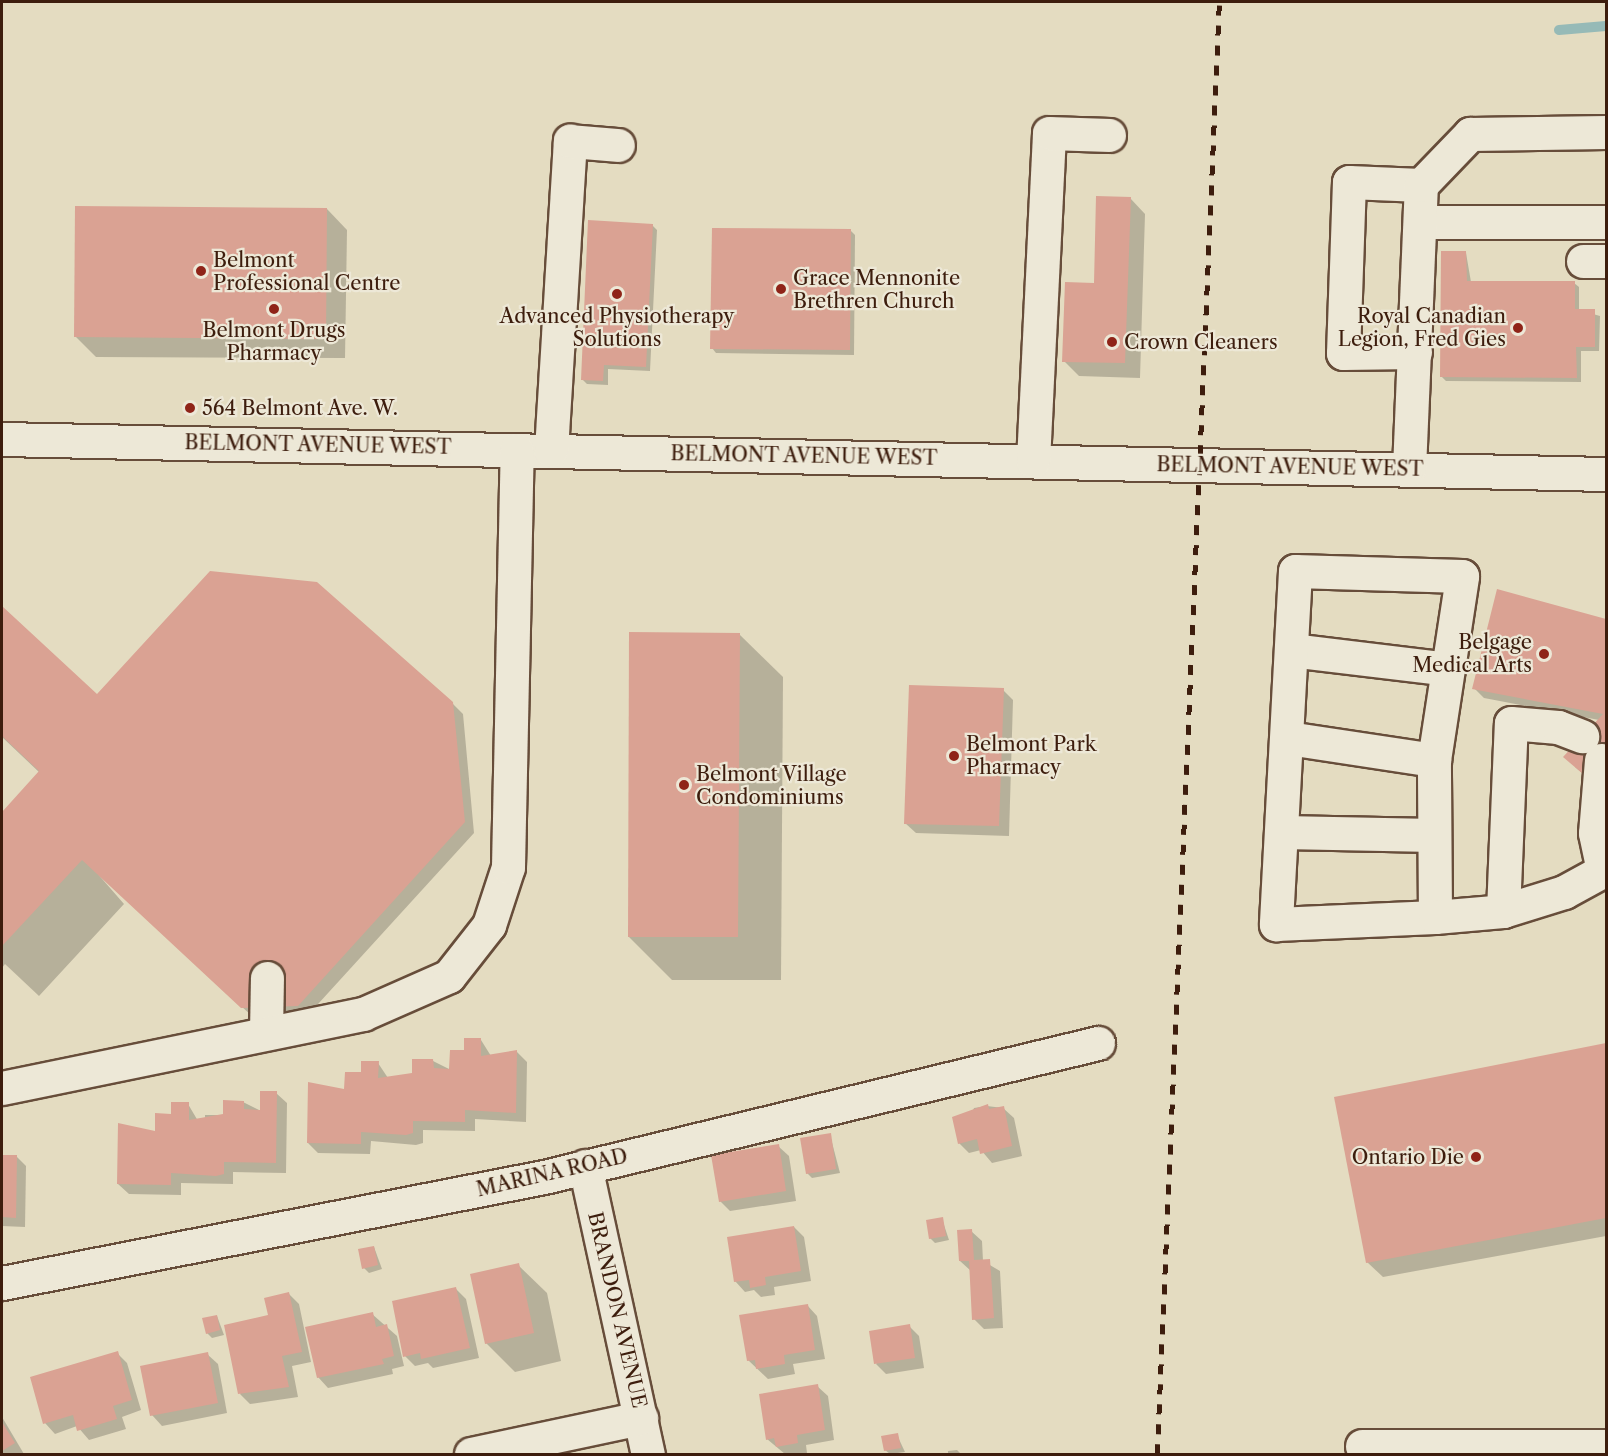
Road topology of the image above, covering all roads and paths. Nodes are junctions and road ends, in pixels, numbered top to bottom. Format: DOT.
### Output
graph roads {
  1 [pos="1606,132"];
  2 [pos="1109,135"];
  3 [pos="618,145"];
  4 [pos="1420,185"];
  5 [pos="1422,222"];
  6 [pos="1606,222"];
  7 [pos="1415,352"];
  8 [pos="2,439"];
  9 [pos="517,450"];
  10 [pos="551,450"];
  11 [pos="1033,461"];
  12 [pos="1409,469"];
  13 [pos="1606,474"];
  14 [pos="1292,650"];
  15 [pos="1448,669"];
  16 [pos="1288,738"];
  17 [pos="1434,760"];
  18 [pos="1282,832"];
  19 [pos="1434,835"];
  20 [pos="1605,870"];
  21 [pos="1503,911"];
  22 [pos="1436,917"];
  23 [pos="267,978"];
  24 [pos="266,1034"];
  25 [pos="1098,1043"];
  26 [pos="2,1088"];
  27 [pos="585,1166"];
  28 [pos="2,1283"];
  29 [pos="641,1418"];
  30 [pos="1362,1446"];
  31 [pos="1606,1446"];
  32 [pos="471,1455"];
  33 [pos="648,1455"];
  1 -- 4 [label="street"];
  2 -- 11 [label="street"];
  3 -- 10 [label="street"];
  4 -- 5 [label="street"];
  4 -- 7 [label="street"];
  5 -- 6 [label="street"];
  5 -- 7 [label="street"];
  7 -- 12 [label="street"];
  8 -- 9 [label="street, BELMONT AVENUE WEST"];
  9 -- 10 [label="street, BELMONT AVENUE WEST"];
  9 -- 24 [label="street"];
  10 -- 11 [label="street, BELMONT AVENUE WEST"];
  11 -- 12 [label="street, BELMONT AVENUE WEST"];
  12 -- 13 [label="street, BELMONT AVENUE WEST"];
  14 -- 15 [label="street"];
  14 -- 15 [label="street"];
  14 -- 16 [label="street"];
  15 -- 17 [label="street"];
  16 -- 17 [label="street"];
  16 -- 18 [label="street"];
  17 -- 19 [label="street"];
  18 -- 19 [label="street"];
  18 -- 22 [label="street"];
  19 -- 22 [label="street"];
  20 -- 21 [label="street"];
  20 -- 21 [label="street"];
  21 -- 22 [label="street"];
  23 -- 24 [label="street"];
  24 -- 26 [label="street"];
  25 -- 27 [label="street, MARINA ROAD"];
  27 -- 28 [label="street, MARINA ROAD"];
  27 -- 29 [label="street, BRANDON AVENUE"];
  29 -- 32 [label="street"];
  29 -- 33 [label="street, BRANDON AVENUE"];
  30 -- 31 [label="street"];
}
